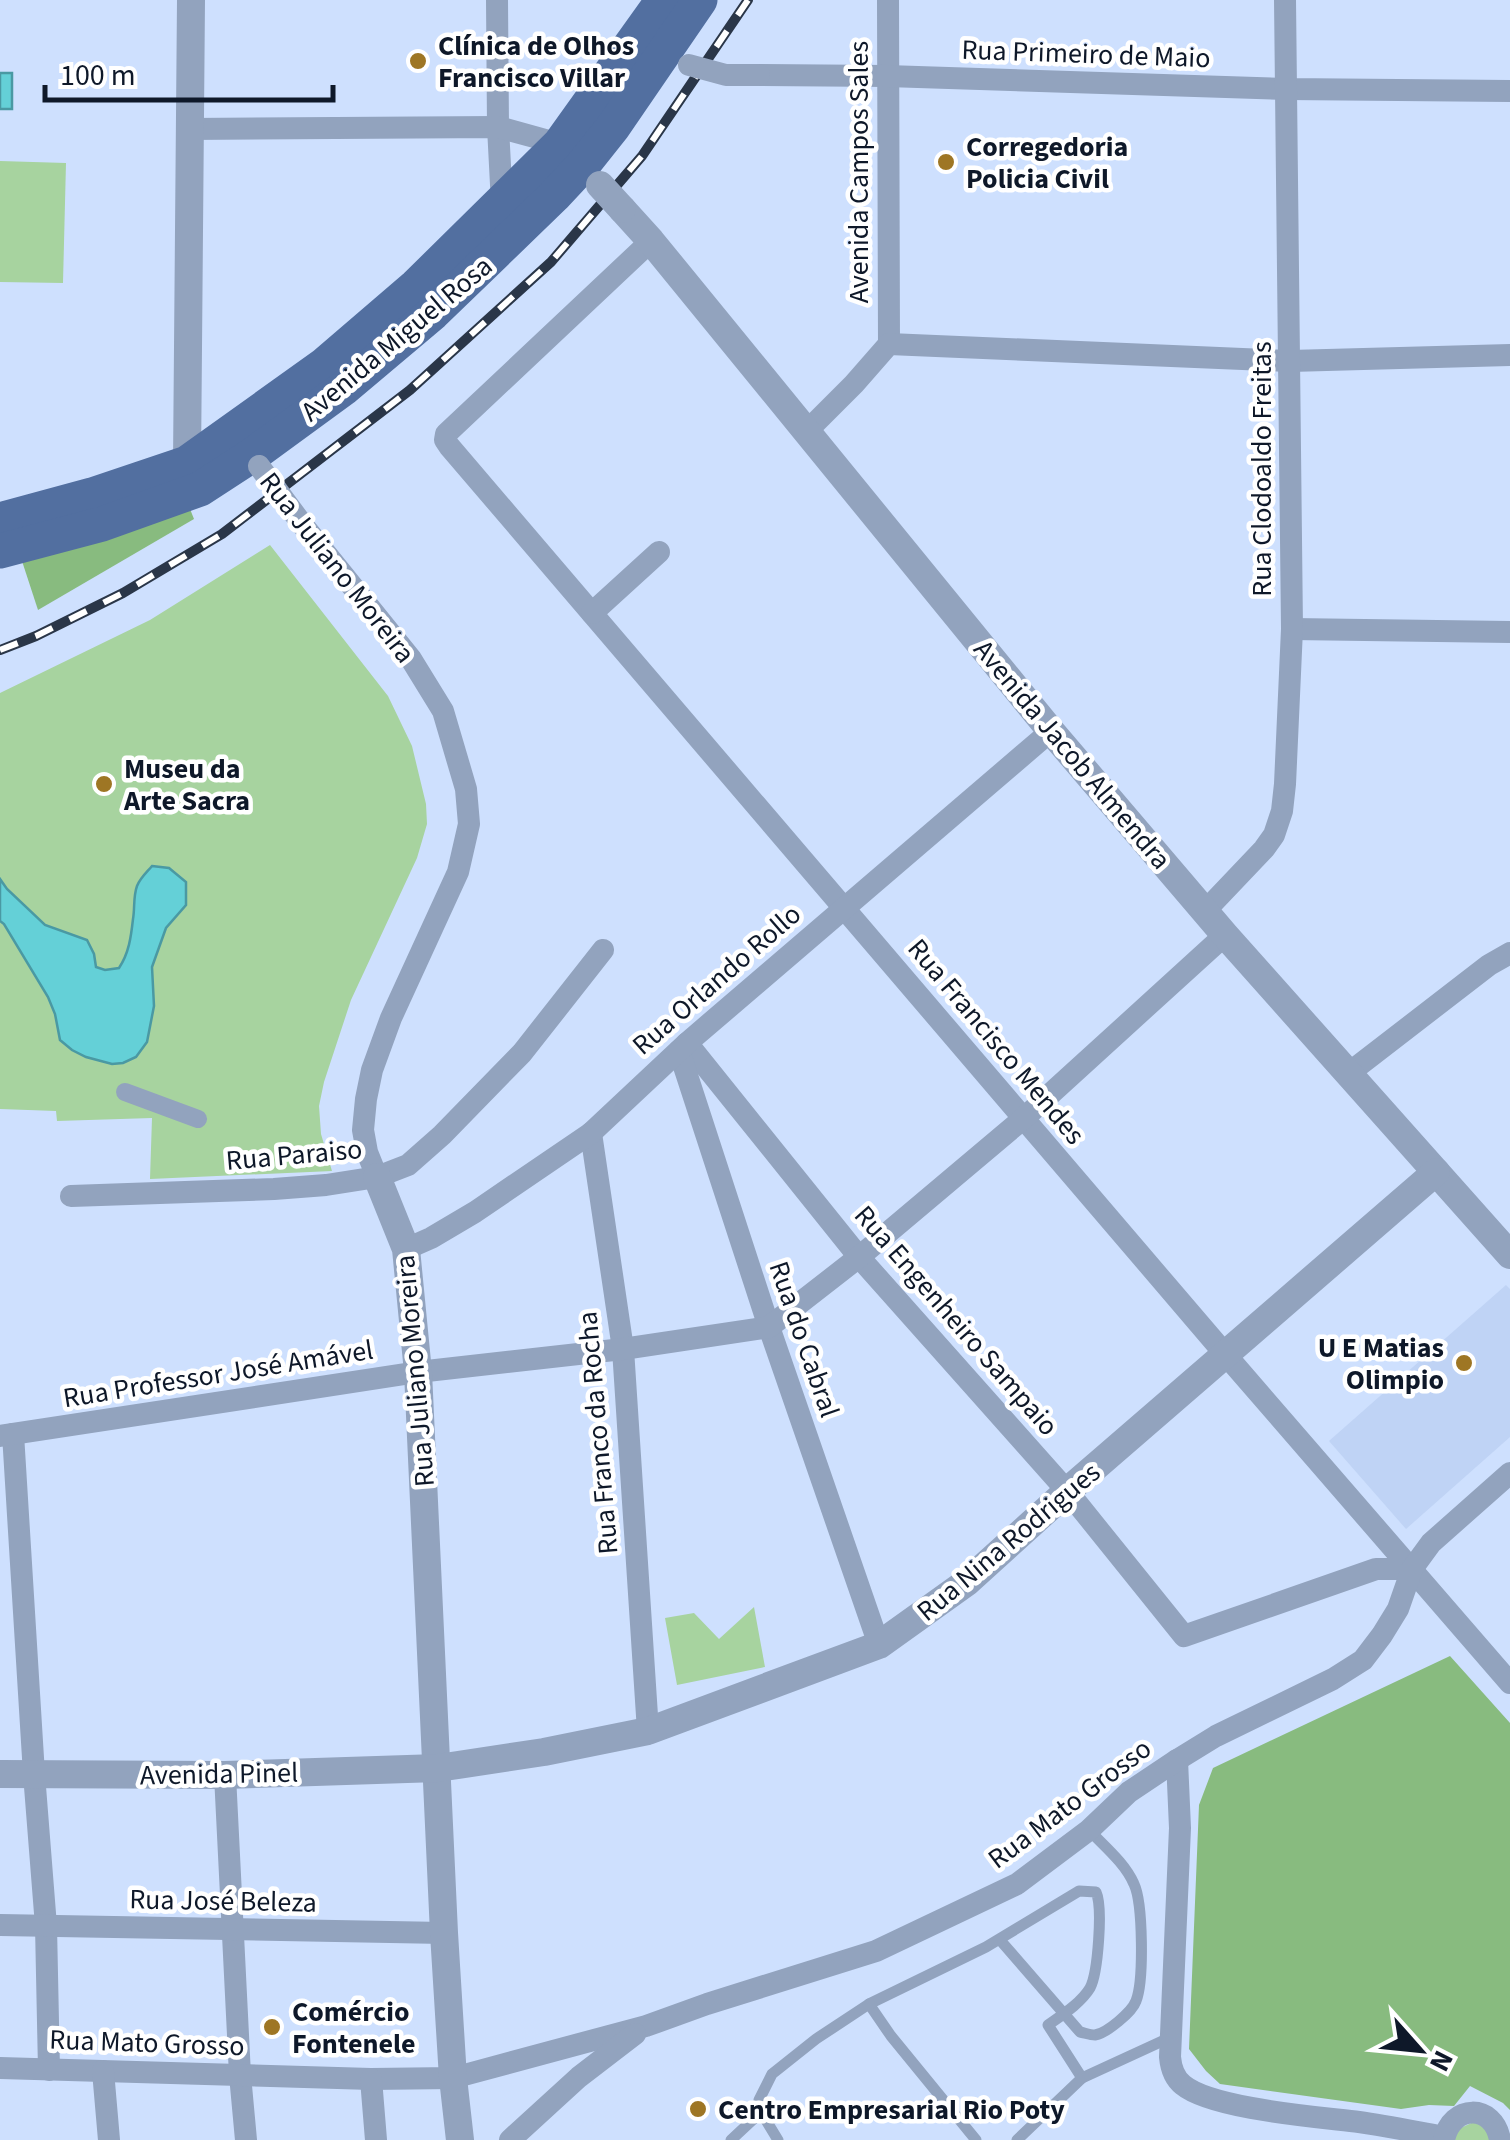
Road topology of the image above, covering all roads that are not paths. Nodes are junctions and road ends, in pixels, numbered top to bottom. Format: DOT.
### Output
graph roads {
  1 [pos="191,0"];
  2 [pos="497,0"];
  3 [pos="663,0"];
  4 [pos="700,0"];
  5 [pos="888,0"];
  6 [pos="1285,0"];
  7 [pos="677,59"];
  8 [pos="888,76"];
  9 [pos="1286,89"];
  10 [pos="1510,91"];
  11 [pos="498,127"];
  12 [pos="189,129"];
  13 [pos="581,165"];
  14 [pos="502,204"];
  15 [pos="650,241"];
  16 [pos="889,344"];
  17 [pos="1510,356"];
  18 [pos="1290,360"];
  19 [pos="806,432"];
  20 [pos="255,461"];
  21 [pos="193,476"];
  22 [pos="97,510"];
  23 [pos="0,520"];
  24 [pos="0,552"];
  25 [pos="659,552"];
  26 [pos="592,613"];
  27 [pos="1292,630"];
  28 [pos="1510,632"];
  29 [pos="1051,731"];
  30 [pos="844,907"];
  31 [pos="1206,910"];
  32 [pos="1225,935"];
  33 [pos="604,950"];
  34 [pos="1510,952"];
  35 [pos="683,1047"];
  36 [pos="1349,1073"];
  37 [pos="134,1091"];
  38 [pos="197,1114"];
  39 [pos="1024,1118"];
  40 [pos="590,1133"];
  41 [pos="1436,1172"];
  42 [pos="377,1178"];
  43 [pos="71,1196"];
  44 [pos="406,1249"];
  45 [pos="1510,1256"];
  46 [pos="859,1257"];
  47 [pos="768,1327"];
  48 [pos="624,1349"];
  49 [pos="1225,1354"];
  50 [pos="418,1372"];
  51 [pos="6,1436"];
  52 [pos="1510,1473"];
  53 [pos="1068,1492"];
  54 [pos="1412,1570"];
  55 [pos="879,1645"];
  56 [pos="1510,1683"];
  57 [pos="648,1730"];
  58 [pos="1176,1760"];
  59 [pos="438,1768"];
  60 [pos="0,1774"];
  61 [pos="34,1774"];
  62 [pos="225,1775"];
  63 [pos="1128,1792"];
  64 [pos="1180,1800"];
  65 [pos="1089,1830"];
  66 [pos="0,1926"];
  67 [pos="46,1926"];
  68 [pos="234,1930"];
  69 [pos="444,1933"];
  70 [pos="1000,1940"];
  71 [pos="869,2004"];
  72 [pos="1064,2013"];
  73 [pos="646,2026"];
  74 [pos="1170,2038"];
  75 [pos="569,2048"];
  76 [pos="0,2068"];
  77 [pos="50,2070"];
  78 [pos="102,2071"];
  79 [pos="240,2075"];
  80 [pos="578,2077"];
  81 [pos="452,2078"];
  82 [pos="1082,2078"];
  83 [pos="371,2079"];
  84 [pos="761,2112"];
  85 [pos="1444,2138"];
  86 [pos="109,2140"];
  87 [pos="246,2140"];
  88 [pos="376,2140"];
  89 [pos="460,2140"];
  90 [pos="510,2140"];
  91 [pos="731,2140"];
  92 [pos="778,2140"];
  93 [pos="976,2140"];
  94 [pos="1017,2140"];
  95 [pos="1500,2140"];
  1 -- 12 [label="street"];
  2 -- 11 [label="street"];
  3 -- 13 [label="main road, Avenida Miguel Rosa"];
  4 -- 7 [label="main road, Avenida Miguel Rosa"];
  5 -- 8 [label="street, Avenida Campos Sales"];
  6 -- 9 [label="street, Rua Clodoaldo Freitas"];
  7 -- 8 [label="street, Rua Primeiro de Maio, bridge"];
  7 -- 13 [label="main road, Avenida Miguel Rosa"];
  8 -- 9 [label="street, Rua Primeiro de Maio"];
  8 -- 16 [label="street, Avenida Campos Sales"];
  9 -- 10 [label="street, Rua Primeiro de Maio"];
  9 -- 18 [label="street, Rua Clodoaldo Freitas"];
  11 -- 12 [label="street"];
  11 -- 13 [label="street"];
  11 -- 14 [label="street"];
  12 -- 21 [label="street"];
  13 -- 14 [label="main road, Avenida Miguel Rosa"];
  13 -- 15 [label="street, Avenida Jacob Almendra, bridge"];
  13 -- 20 [label="main road, Avenida Miguel Rosa"];
  14 -- 21 [label="main road, Avenida Miguel Rosa"];
  15 -- 19 [label="street, Avenida Jacob Almendra"];
  15 -- 26 [label="street, Rua Francisco Mendes"];
  16 -- 18 [label="street"];
  16 -- 19 [label="street"];
  17 -- 18 [label="street"];
  18 -- 27 [label="street, Rua Clodoaldo Freitas"];
  19 -- 29 [label="street, Avenida Jacob Almendra"];
  20 -- 21 [label="main road, Avenida Miguel Rosa"];
  20 -- 42 [label="street, Rua Juliano Moreira, bridge"];
  21 -- 22 [label="main road, Avenida Miguel Rosa"];
  22 -- 23 [label="main road, Avenida Miguel Rosa"];
  22 -- 24 [label="main road, Avenida Miguel Rosa"];
  25 -- 26 [label="street"];
  26 -- 30 [label="street, Rua Francisco Mendes"];
  27 -- 28 [label="street"];
  27 -- 31 [label="street, Rua Clodoaldo Freitas"];
  29 -- 30 [label="street, Rua Orlando Rollo"];
  29 -- 31 [label="street, Avenida Jacob Almendra"];
  30 -- 35 [label="street, Rua Orlando Rollo"];
  30 -- 39 [label="street, Rua Francisco Mendes"];
  31 -- 32 [label="street, Avenida Jacob Almendra"];
  32 -- 36 [label="street, Avenida Jacob Almendra"];
  32 -- 39 [label="street"];
  33 -- 42 [label="street, Rua Paraiso"];
  34 -- 36 [label="street"];
  35 -- 40 [label="street, Rua Orlando Rollo"];
  35 -- 46 [label="street, Rua Engenheiro Sampaio"];
  35 -- 47 [label="street, Rua do Cabral"];
  36 -- 41 [label="street, Avenida Jacob Almendra"];
  37 -- 38 [label="street"];
  39 -- 46 [label="street"];
  39 -- 49 [label="street, Rua Francisco Mendes"];
  40 -- 44 [label="street, Rua Orlando Rollo"];
  40 -- 48 [label="street, Rua Franco da Rocha"];
  41 -- 45 [label="street, Avenida Jacob Almendra"];
  41 -- 49 [label="street, Rua Nina Rodrigues"];
  42 -- 43 [label="street, Rua Paraiso"];
  42 -- 44 [label="street, Rua Juliano Moreira"];
  44 -- 50 [label="street, Rua Juliano Moreira"];
  46 -- 47 [label="street"];
  46 -- 53 [label="street, Rua Engenheiro Sampaio"];
  47 -- 48 [label="street, Rua Professor José Amável"];
  47 -- 55 [label="street, Rua do Cabral"];
  48 -- 50 [label="street, Rua Professor José Amável"];
  48 -- 57 [label="street, Rua Franco da Rocha"];
  49 -- 53 [label="street, Rua Nina Rodrigues"];
  49 -- 54 [label="street, Rua Francisco Mendes"];
  50 -- 51 [label="street, Rua Professor José Amável"];
  50 -- 59 [label="street, Rua Juliano Moreira"];
  51 -- 61 [label="street"];
  52 -- 54 [label="street, Rua Mato Grosso"];
  53 -- 54 [label="street, Rua Engenheiro Sampaio"];
  53 -- 55 [label="street, Rua Nina Rodrigues"];
  54 -- 56 [label="street, Rua Francisco Mendes"];
  54 -- 58 [label="street, Rua Mato Grosso"];
  55 -- 57 [label="street, Rua Nina Rodrigues"];
  57 -- 59 [label="street, Rua Nina Rodrigues"];
  58 -- 63 [label="street, Rua Mato Grosso"];
  58 -- 64 [label="street"];
  59 -- 62 [label="street, Avenida Pinel"];
  59 -- 69 [label="street, Rua Juliano Moreira"];
  60 -- 61 [label="street, Avenida Pinel"];
  61 -- 62 [label="street, Avenida Pinel"];
  61 -- 67 [label="street"];
  62 -- 68 [label="street"];
  63 -- 64 [label="street"];
  63 -- 65 [label="street, Rua Mato Grosso"];
  64 -- 74 [label="street"];
  65 -- 72 [label="lane"];
  65 -- 73 [label="street, Rua Mato Grosso"];
  66 -- 67 [label="street, Rua José Beleza"];
  67 -- 68 [label="street, Rua José Beleza"];
  67 -- 77 [label="street"];
  68 -- 69 [label="street, Rua José Beleza"];
  68 -- 79 [label="street"];
  69 -- 81 [label="street, Rua Juliano Moreira"];
  70 -- 71 [label="lane"];
  70 -- 72 [label="lane"];
  70 -- 72 [label="lane"];
  71 -- 84 [label="lane"];
  71 -- 93 [label="lane"];
  72 -- 82 [label="lane"];
  73 -- 75 [label="street, Rua Mato Grosso"];
  73 -- 80 [label="street, Rua Mato Grosso"];
  74 -- 82 [label="lane"];
  74 -- 85 [label="street"];
  75 -- 80 [label="street"];
  75 -- 81 [label="street, Rua Mato Grosso"];
  76 -- 77 [label="street, Rua Mato Grosso"];
  77 -- 78 [label="street, Rua Mato Grosso"];
  78 -- 79 [label="street, Rua Mato Grosso"];
  78 -- 86 [label="street"];
  79 -- 83 [label="street, Rua Mato Grosso"];
  79 -- 87 [label="street"];
  80 -- 90 [label="street, Rua Mato Grosso"];
  81 -- 83 [label="street, Rua Mato Grosso"];
  81 -- 89 [label="street, Rua Juliano Moreira"];
  82 -- 94 [label="lane"];
  83 -- 88 [label="street"];
  84 -- 91 [label="lane"];
  84 -- 92 [label="lane"];
  85 -- 95 [label="street"];
}
